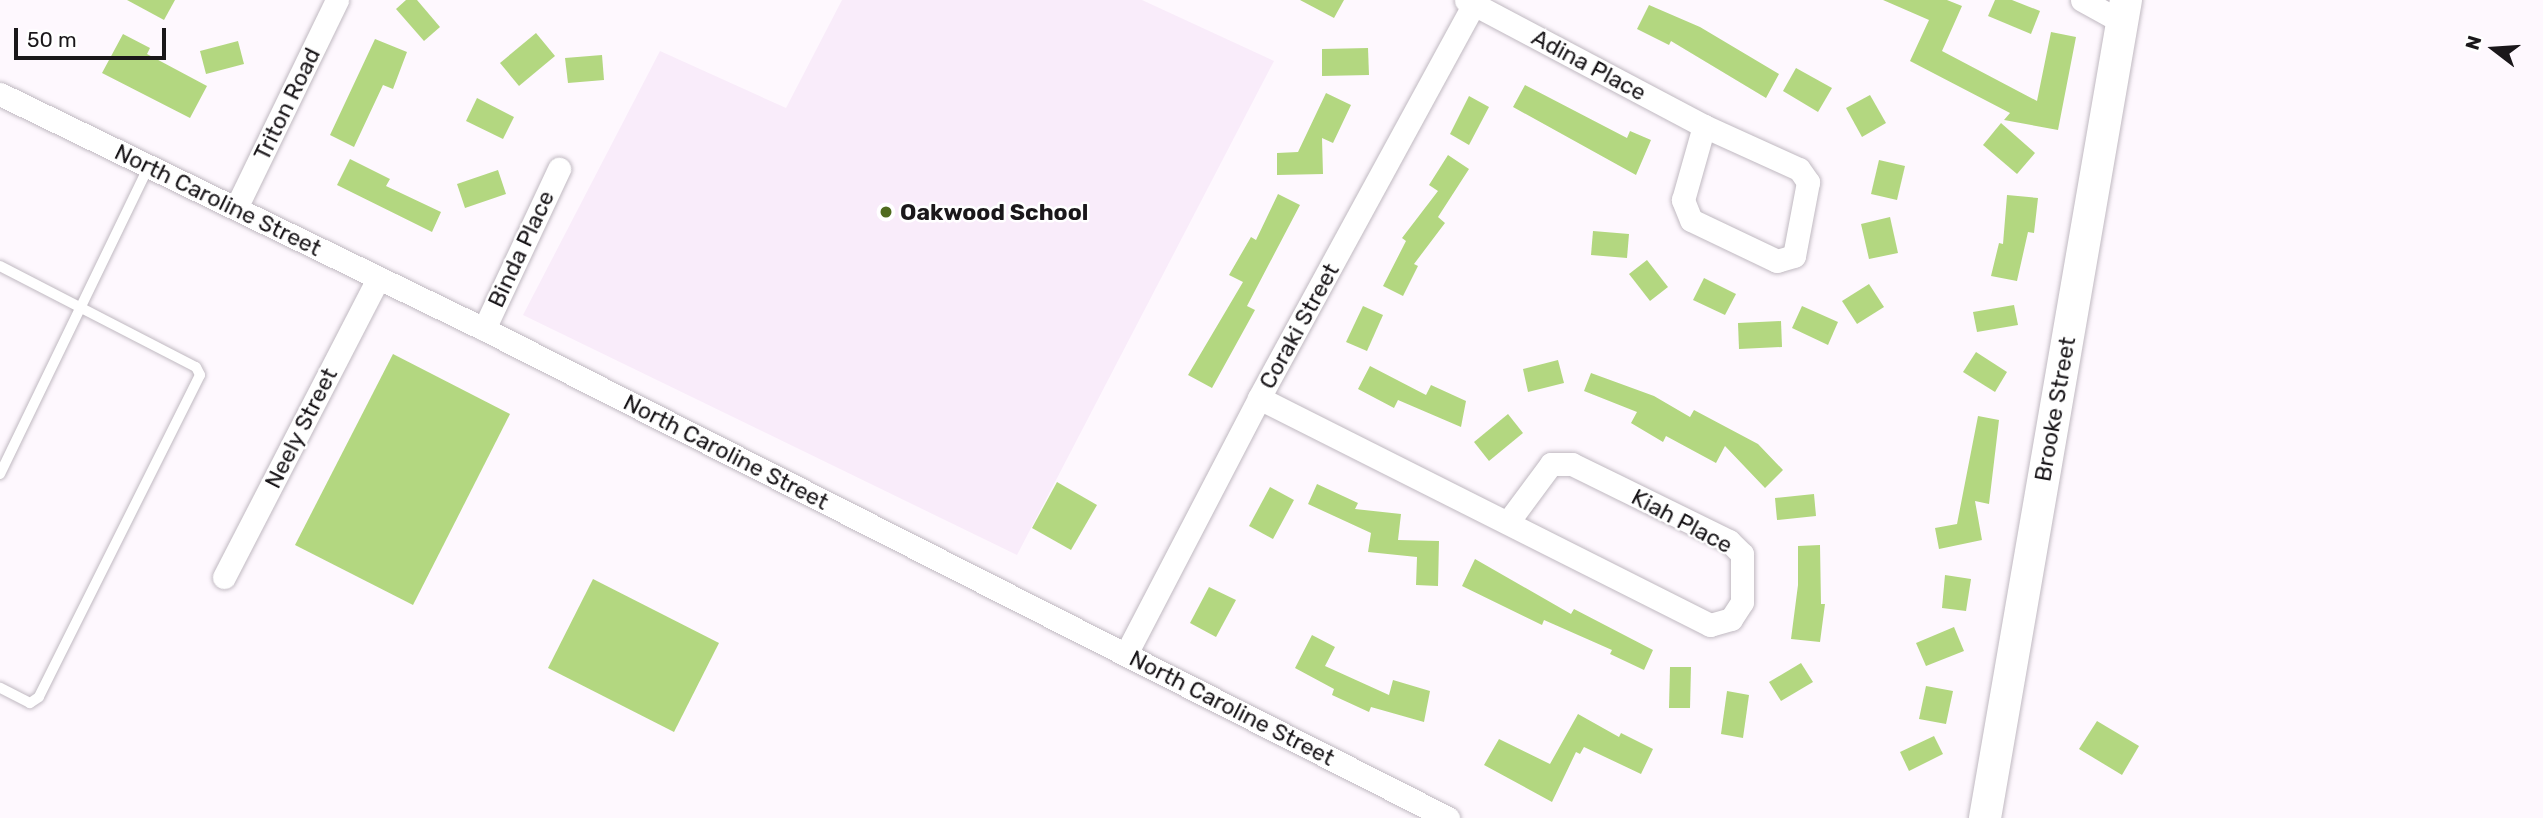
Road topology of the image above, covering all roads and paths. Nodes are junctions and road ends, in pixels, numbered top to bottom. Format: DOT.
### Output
graph roads {
  1 [pos="337,0"];
  2 [pos="2082,0"];
  3 [pos="1472,1"];
  4 [pos="2124,11"];
  5 [pos="0,94"];
  6 [pos="1704,126"];
  7 [pos="149,166"];
  8 [pos="559,169"];
  9 [pos="236,208"];
  10 [pos="0,266"];
  11 [pos="378,278"];
  12 [pos="79,306"];
  13 [pos="484,329"];
  14 [pos="1259,398"];
  15 [pos="0,474"];
  16 [pos="1508,522"];
  17 [pos="225,577"];
  18 [pos="1126,654"];
  19 [pos="0,688"];
  20 [pos="1448,818"];
  21 [pos="1985,818"];
  1 -- 9 [label="street, Triton Road"];
  2 -- 4 [label="street"];
  3 -- 6 [label="street, Adina Place"];
  3 -- 14 [label="street, Coraki Street"];
  4 -- 21 [label="street, Brooke Street"];
  5 -- 7 [label="street, North Caroline Street"];
  6 -- 6 [label="street, Adina Place"];
  7 -- 9 [label="street, North Caroline Street"];
  7 -- 12 [label="lane"];
  8 -- 13 [label="street, Binda Place"];
  9 -- 11 [label="street, North Caroline Street"];
  10 -- 12 [label="lane"];
  11 -- 13 [label="street, North Caroline Street"];
  11 -- 17 [label="street, Neely Street"];
  12 -- 15 [label="lane"];
  12 -- 19 [label="lane"];
  13 -- 18 [label="street, North Caroline Street"];
  14 -- 16 [label="street, Kiah Place"];
  14 -- 18 [label="street, Coraki Street"];
  16 -- 16 [label="street, Kiah Place"];
  18 -- 20 [label="street, North Caroline Street"];
}
